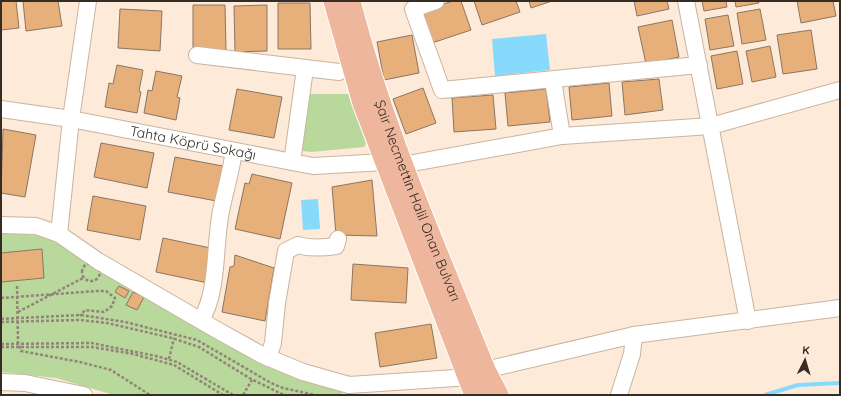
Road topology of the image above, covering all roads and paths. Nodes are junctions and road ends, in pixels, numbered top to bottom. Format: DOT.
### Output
graph roads {
  1 [pos="88,1"];
  2 [pos="334,1"];
  3 [pos="350,1"];
  4 [pos="436,1"];
  5 [pos="686,1"];
  6 [pos="197,55"];
  7 [pos="699,65"];
  8 [pos="305,69"];
  9 [pos="339,72"];
  10 [pos="553,80"];
  11 [pos="840,90"];
  12 [pos="1,109"];
  13 [pos="71,119"];
  14 [pos="711,126"];
  15 [pos="562,136"];
  16 [pos="234,151"];
  17 [pos="292,162"];
  18 [pos="394,163"];
  19 [pos="1,225"];
  20 [pos="59,234"];
  21 [pos="338,239"];
  22 [pos="84,278"];
  23 [pos="17,286"];
  24 [pos="54,293"];
  25 [pos="18,297"];
  26 [pos="1,298"];
  27 [pos="840,308"];
  28 [pos="18,312"];
  29 [pos="80,315"];
  30 [pos="1,318"];
  31 [pos="18,320"];
  32 [pos="80,320"];
  33 [pos="201,320"];
  34 [pos="748,321"];
  35 [pos="1,322"];
  36 [pos="634,335"];
  37 [pos="174,338"];
  38 [pos="1,344"];
  39 [pos="18,345"];
  40 [pos="1,347"];
  41 [pos="268,358"];
  42 [pos="169,359"];
  43 [pos="252,380"];
  44 [pos="477,381"];
  45 [pos="1,382"];
  46 [pos="84,395"];
  47 [pos="150,395"];
  48 [pos="223,395"];
  49 [pos="233,395"];
  50 [pos="243,395"];
  51 [pos="284,395"];
  52 [pos="315,395"];
  53 [pos="498,395"];
  54 [pos="620,395"];
  1 -- 13 [label="street"];
  2 -- 18 [label="main road, Şair Necmettin Halil Onan Bulvarı"];
  3 -- 18 [label="main road, Şair Necmettin Halil Onan Bulvarı"];
  4 -- 10 [label="street"];
  5 -- 7 [label="street"];
  6 -- 8 [label="street"];
  7 -- 10 [label="street"];
  7 -- 14 [label="street"];
  8 -- 9 [label="street"];
  8 -- 17 [label="street"];
  10 -- 15 [label="street"];
  11 -- 14 [label="street, Tahta Köprü Sokağı"];
  12 -- 13 [label="street, Tahta Köprü Sokağı"];
  13 -- 16 [label="street, Tahta Köprü Sokağı"];
  13 -- 20 [label="street"];
  14 -- 15 [label="street, Tahta Köprü Sokağı"];
  14 -- 34 [label="street"];
  15 -- 18 [label="street, Tahta Köprü Sokağı"];
  16 -- 17 [label="street, Tahta Köprü Sokağı"];
  16 -- 33 [label="street"];
  17 -- 18 [label="street, Tahta Köprü Sokağı"];
  18 -- 44 [label="main road, Şair Necmettin Halil Onan Bulvarı"];
  19 -- 20 [label="street"];
  20 -- 33 [label="street"];
  21 -- 41 [label="street"];
  22 -- 24 [label="path"];
  23 -- 25 [label="path"];
  24 -- 25 [label="path"];
  24 -- 28 [label="path"];
  24 -- 29 [label="path"];
  25 -- 26 [label="path"];
  25 -- 28 [label="path"];
  27 -- 34 [label="street"];
  28 -- 31 [label="path"];
  29 -- 31 [label="path"];
  29 -- 32 [label="path"];
  29 -- 52 [label="path"];
  30 -- 31 [label="path"];
  31 -- 32 [label="path"];
  31 -- 35 [label="path"];
  31 -- 39 [label="path"];
  32 -- 37 [label="path"];
  33 -- 41 [label="street"];
  34 -- 36 [label="street"];
  36 -- 44 [label="street"];
  36 -- 54 [label="street"];
  37 -- 42 [label="path"];
  37 -- 43 [label="path"];
  38 -- 39 [label="path"];
  39 -- 40 [label="path"];
  39 -- 42 [label="path"];
  39 -- 47 [label="path"];
  39 -- 48 [label="path"];
  41 -- 44 [label="street"];
  42 -- 49 [label="path"];
  43 -- 50 [label="path"];
  43 -- 51 [label="path"];
  44 -- 53 [label="main road, Şair Necmettin Halil Onan Bulvarı"];
  45 -- 46 [label="street"];
}
